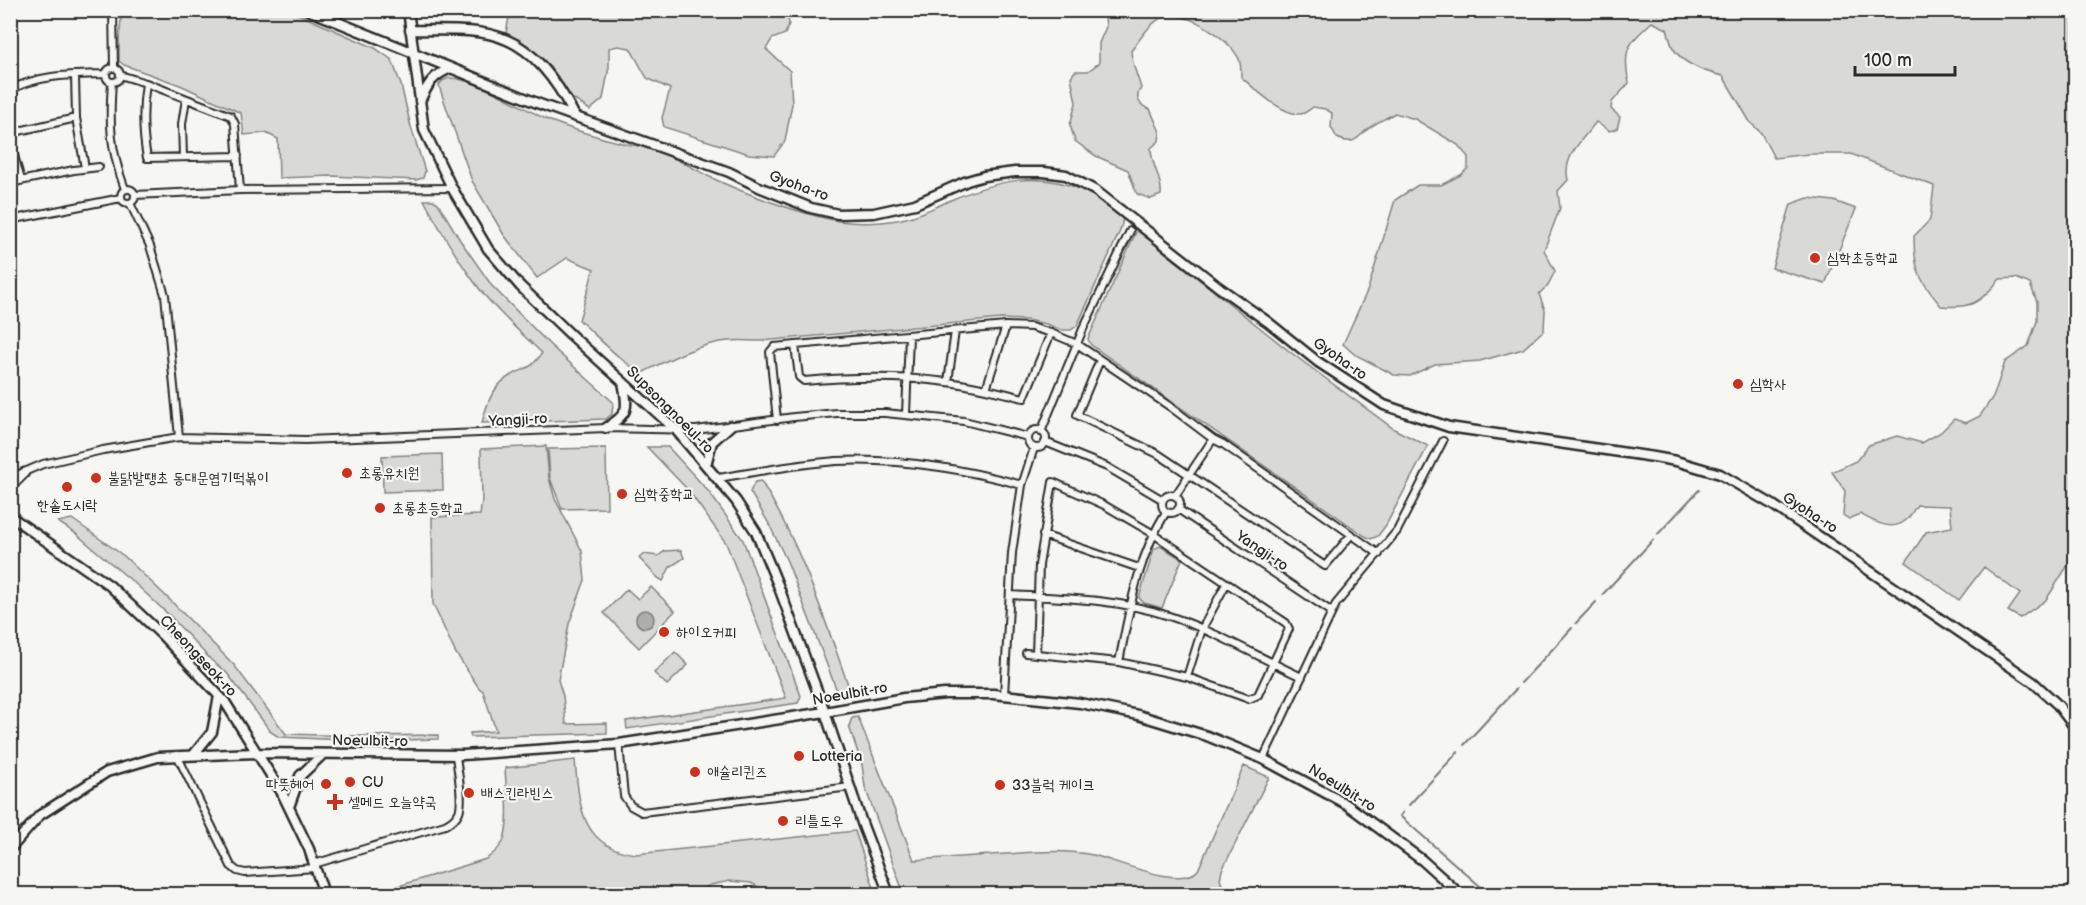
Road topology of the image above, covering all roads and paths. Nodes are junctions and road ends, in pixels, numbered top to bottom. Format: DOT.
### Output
graph roads {
  1 [pos="113,10"];
  2 [pos="308,10"];
  3 [pos="408,10"];
  4 [pos="410,30"];
  5 [pos="414,53"];
  6 [pos="114,67"];
  7 [pos="451,68"];
  8 [pos="106,74"];
  9 [pos="75,75"];
  10 [pos="120,75"];
  11 [pos="112,82"];
  12 [pos="146,83"];
  13 [pos="10,90"];
  14 [pos="186,99"];
  15 [pos="420,101"];
  16 [pos="575,116"];
  17 [pos="76,118"];
  18 [pos="10,133"];
  19 [pos="10,141"];
  20 [pos="238,156"];
  21 [pos="183,157"];
  22 [pos="99,167"];
  23 [pos="85,168"];
  24 [pos="21,180"];
  25 [pos="10,183"];
  26 [pos="452,188"];
  27 [pos="125,189"];
  28 [pos="240,189"];
  29 [pos="135,195"];
  30 [pos="121,198"];
  31 [pos="129,203"];
  32 [pos="10,220"];
  33 [pos="1130,231"];
  34 [pos="1006,326"];
  35 [pos="955,331"];
  36 [pos="1052,333"];
  37 [pos="909,335"];
  38 [pos="1077,344"];
  39 [pos="795,345"];
  40 [pos="1100,360"];
  41 [pos="907,378"];
  42 [pos="623,382"];
  43 [pos="948,382"];
  44 [pos="986,389"];
  45 [pos="906,415"];
  46 [pos="777,420"];
  47 [pos="730,426"];
  48 [pos="606,428"];
  49 [pos="676,430"];
  50 [pos="1041,432"];
  51 [pos="1028,437"];
  52 [pos="179,438"];
  53 [pos="1213,440"];
  54 [pos="1443,441"];
  55 [pos="1045,442"];
  56 [pos="1034,448"];
  57 [pos="706,465"];
  58 [pos="24,472"];
  59 [pos="1190,474"];
  60 [pos="10,478"];
  61 [pos="717,478"];
  62 [pos="1022,485"];
  63 [pos="10,487"];
  64 [pos="1175,496"];
  65 [pos="1163,500"];
  66 [pos="10,507"];
  67 [pos="1178,509"];
  68 [pos="1166,512"];
  69 [pos="13,517"];
  70 [pos="1152,533"];
  71 [pos="1043,535"];
  72 [pos="1351,535"];
  73 [pos="1379,554"];
  74 [pos="1139,568"];
  75 [pos="1226,584"];
  76 [pos="1010,595"];
  77 [pos="1038,597"];
  78 [pos="1131,606"];
  79 [pos="1332,612"];
  80 [pos="1202,629"];
  81 [pos="1026,653"];
  82 [pos="1036,654"];
  83 [pos="1119,662"];
  84 [pos="1274,664"];
  85 [pos="1187,677"];
  86 [pos="1302,677"];
  87 [pos="1004,695"];
  88 [pos="219,696"];
  89 [pos="825,712"];
  90 [pos="2076,729"];
  91 [pos="620,744"];
  92 [pos="255,753"];
  93 [pos="194,754"];
  94 [pos="323,754"];
  95 [pos="177,755"];
  96 [pos="456,755"];
  97 [pos="1263,759"];
  98 [pos="851,788"];
  99 [pos="289,807"];
  100 [pos="10,849"];
  101 [pos="315,866"];
  102 [pos="324,894"];
  103 [pos="889,894"];
  104 [pos="1460,894"];
  1 -- 6 [label="street"];
  2 -- 5 [label="street, Gyoha-ro"];
  3 -- 4 [label="street, Supsongnoeul-ro"];
  4 -- 5 [label="street, Supsongnoeul-ro"];
  4 -- 16 [label="street"];
  5 -- 7 [label="street, Gyoha-ro"];
  5 -- 15 [label="street, Supsongnoeul-ro"];
  6 -- 8 [label="street"];
  6 -- 10 [label="street"];
  7 -- 15 [label="street"];
  7 -- 16 [label="street, Gyoha-ro"];
  8 -- 9 [label="street"];
  8 -- 11 [label="street"];
  9 -- 13 [label="street"];
  9 -- 17 [label="street"];
  10 -- 11 [label="street"];
  10 -- 12 [label="street"];
  11 -- 27 [label="street"];
  12 -- 14 [label="street"];
  12 -- 21 [label="street"];
  14 -- 20 [label="street"];
  14 -- 21 [label="street"];
  15 -- 26 [label="street, Supsongnoeul-ro"];
  16 -- 90 [label="street, Gyoha-ro"];
  17 -- 18 [label="street"];
  17 -- 23 [label="street"];
  19 -- 24 [label="street"];
  20 -- 21 [label="street"];
  20 -- 28 [label="street"];
  22 -- 23 [label="street"];
  23 -- 24 [label="street"];
  24 -- 25 [label="street"];
  26 -- 28 [label="street"];
  26 -- 42 [label="street, Supsongnoeul-ro"];
  27 -- 29 [label="street"];
  27 -- 30 [label="street"];
  28 -- 29 [label="street"];
  29 -- 31 [label="street"];
  30 -- 31 [label="street"];
  30 -- 32 [label="street"];
  31 -- 52 [label="street"];
  33 -- 38 [label="street"];
  34 -- 35 [label="street"];
  34 -- 36 [label="street"];
  34 -- 44 [label="street"];
  35 -- 37 [label="street"];
  35 -- 43 [label="street"];
  36 -- 38 [label="street"];
  36 -- 44 [label="street"];
  37 -- 39 [label="street"];
  37 -- 41 [label="street"];
  38 -- 40 [label="street"];
  38 -- 50 [label="street"];
  39 -- 41 [label="street"];
  39 -- 46 [label="street"];
  40 -- 53 [label="street"];
  40 -- 59 [label="street"];
  41 -- 43 [label="street"];
  41 -- 45 [label="street"];
  42 -- 48 [label="street"];
  42 -- 49 [label="street, Supsongnoeul-ro"];
  43 -- 44 [label="street"];
  45 -- 46 [label="street, Yangji-ro"];
  45 -- 51 [label="street, Yangji-ro"];
  46 -- 47 [label="street, Yangji-ro"];
  47 -- 49 [label="street, Yangji-ro"];
  47 -- 57 [label="street"];
  48 -- 49 [label="street, Yangji-ro"];
  48 -- 52 [label="street, Yangji-ro"];
  49 -- 57 [label="street, Supsongnoeul-ro"];
  50 -- 51 [label="street"];
  50 -- 55 [label="street"];
  51 -- 56 [label="street"];
  52 -- 58 [label="street, Yangji-ro"];
  53 -- 59 [label="street"];
  53 -- 72 [label="street"];
  54 -- 73 [label="street"];
  55 -- 56 [label="street"];
  55 -- 65 [label="street"];
  56 -- 62 [label="street"];
  57 -- 61 [label="street, Supsongnoeul-ro"];
  58 -- 60 [label="street, Yangji-ro"];
  58 -- 63 [label="street"];
  59 -- 64 [label="street"];
  59 -- 72 [label="street"];
  61 -- 62 [label="street"];
  61 -- 89 [label="street, Supsongnoeul-ro"];
  62 -- 76 [label="street"];
  64 -- 65 [label="street"];
  64 -- 67 [label="street"];
  65 -- 68 [label="street"];
  66 -- 69 [label="street"];
  67 -- 68 [label="street"];
  67 -- 79 [label="street, Yangji-ro"];
  68 -- 70 [label="street"];
  69 -- 88 [label="street, Cheongseok-ro"];
  70 -- 71 [label="street"];
  70 -- 74 [label="street"];
  70 -- 75 [label="street"];
  71 -- 74 [label="street"];
  71 -- 77 [label="street"];
  72 -- 73 [label="street"];
  73 -- 79 [label="street"];
  74 -- 78 [label="street"];
  75 -- 80 [label="street"];
  75 -- 84 [label="street"];
  76 -- 77 [label="street"];
  76 -- 87 [label="street"];
  77 -- 78 [label="street"];
  77 -- 82 [label="street"];
  78 -- 80 [label="street"];
  78 -- 83 [label="street"];
  79 -- 86 [label="street"];
  80 -- 84 [label="street"];
  80 -- 85 [label="street"];
  81 -- 82 [label="street"];
  82 -- 83 [label="street"];
  83 -- 85 [label="street"];
  84 -- 85 [label="street"];
  84 -- 86 [label="street"];
  86 -- 97 [label="street"];
  87 -- 89 [label="street, Noeulbit-ro"];
  87 -- 97 [label="street, Noeulbit-ro"];
  88 -- 92 [label="street, Cheongseok-ro"];
  88 -- 93 [label="street"];
  89 -- 91 [label="street, Noeulbit-ro"];
  89 -- 98 [label="street, Supsongnoeul-ro"];
  91 -- 96 [label="street, Noeulbit-ro"];
  91 -- 98 [label="street"];
  92 -- 93 [label="street, Noeulbit-ro"];
  92 -- 94 [label="street, Noeulbit-ro"];
  92 -- 99 [label="street, Cheongseok-ro"];
  93 -- 95 [label="street, Noeulbit-ro"];
  94 -- 96 [label="street, Noeulbit-ro"];
  94 -- 99 [label="street"];
  95 -- 100 [label="street, Noeulbit-ro"];
  95 -- 101 [label="street"];
  96 -- 101 [label="street"];
  97 -- 104 [label="street, Noeulbit-ro"];
  98 -- 103 [label="street, Supsongnoeul-ro"];
  99 -- 101 [label="street, Cheongseok-ro"];
  101 -- 102 [label="street, Cheongseok-ro"];
}
